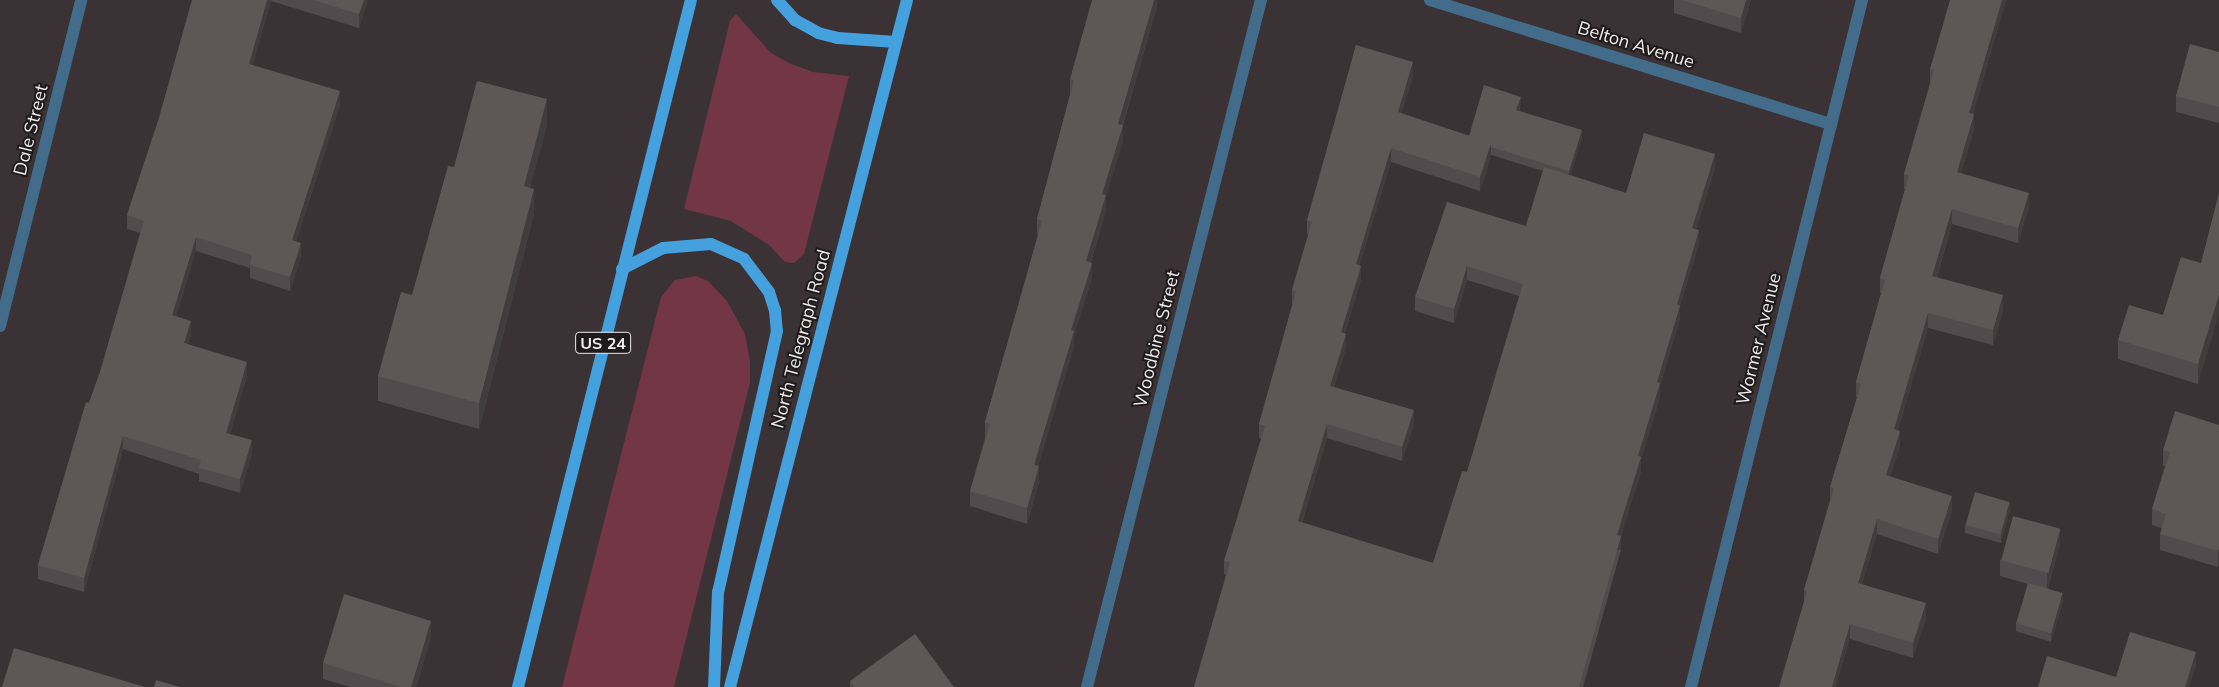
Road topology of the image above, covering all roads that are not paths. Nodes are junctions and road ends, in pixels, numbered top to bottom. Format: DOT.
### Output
graph roads {
  1 [pos="81,0"];
  2 [pos="691,0"];
  3 [pos="777,0"];
  4 [pos="907,0"];
  5 [pos="1261,0"];
  6 [pos="1430,0"];
  7 [pos="1862,0"];
  8 [pos="896,42"];
  9 [pos="1831,124"];
  10 [pos="622,269"];
  11 [pos="0,326"];
  12 [pos="518,687"];
  13 [pos="714,687"];
  14 [pos="730,687"];
  15 [pos="1087,687"];
  16 [pos="1691,687"];
  1 -- 11 [label="street, Dale Street"];
  2 -- 10 [label="main road, US 24"];
  3 -- 8 [label="main road"];
  4 -- 8 [label="main road, North Telegraph Road"];
  5 -- 15 [label="street, Woodbine Street"];
  6 -- 9 [label="street, Belton Avenue"];
  7 -- 9 [label="street, Wormer Avenue"];
  8 -- 14 [label="main road, North Telegraph Road"];
  9 -- 16 [label="street, Wormer Avenue"];
  10 -- 12 [label="main road, US 24"];
  10 -- 13 [label="main road"];
}
